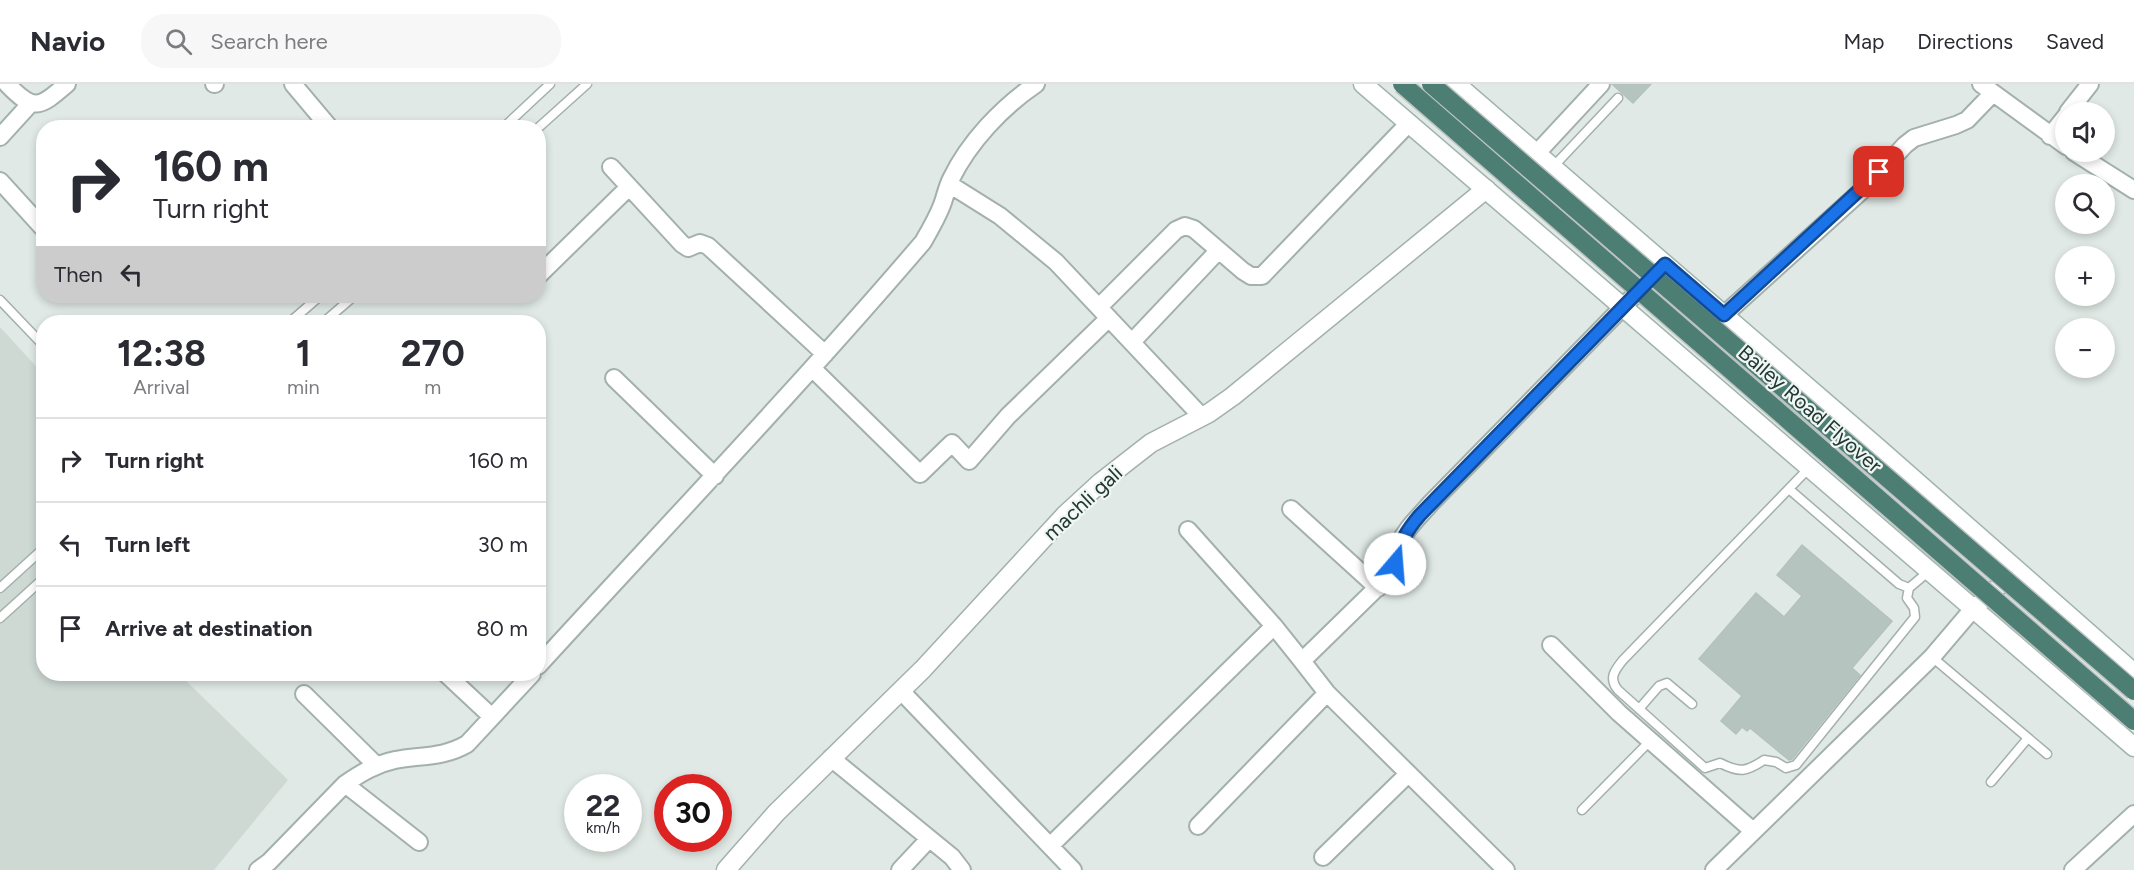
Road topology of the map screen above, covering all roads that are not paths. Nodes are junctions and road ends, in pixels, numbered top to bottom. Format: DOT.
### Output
graph roads {
  1 [pos="7,84"];
  2 [pos="67,84"];
  3 [pos="293,84"];
  4 [pos="550,84"];
  5 [pos="587,84"];
  6 [pos="1036,84"];
  7 [pos="1364,84"];
  8 [pos="1402,84"];
  9 [pos="1431,84"];
  10 [pos="1456,84"];
  11 [pos="1601,84"];
  12 [pos="2090,84"];
  13 [pos="1987,88"];
  14 [pos="1618,98"];
  15 [pos="2076,102"];
  16 [pos="31,103"];
  17 [pos="323,120"];
  18 [pos="512,120"];
  19 [pos="546,121"];
  20 [pos="1409,123"];
  21 [pos="2055,130"];
  22 [pos="2050,136"];
  23 [pos="0,137"];
  24 [pos="2055,139"];
  25 [pos="1536,153"];
  26 [pos="2090,162"];
  27 [pos="611,167"];
  28 [pos="1552,168"];
  29 [pos="0,180"];
  30 [pos="949,184"];
  31 [pos="629,187"];
  32 [pos="1486,189"];
  33 [pos="2134,190"];
  34 [pos="1512,210"];
  35 [pos="36,220"];
  36 [pos="1218,251"];
  37 [pos="1665,264"];
  38 [pos="546,268"];
  39 [pos="0,300"];
  40 [pos="312,303"];
  41 [pos="346,303"];
  42 [pos="1624,307"];
  43 [pos="1104,313"];
  44 [pos="298,315"];
  45 [pos="332,315"];
  46 [pos="1724,315"];
  47 [pos="36,338"];
  48 [pos="1132,342"];
  49 [pos="825,354"];
  50 [pos="812,368"];
  51 [pos="614,378"];
  52 [pos="1202,417"];
  53 [pos="1809,467"];
  54 [pos="715,476"];
  55 [pos="1789,489"];
  56 [pos="1291,509"];
  57 [pos="1188,530"];
  58 [pos="36,555"];
  59 [pos="2016,570"];
  60 [pos="1929,572"];
  61 [pos="36,585"];
  62 [pos="0,588"];
  63 [pos="1378,588"];
  64 [pos="1909,588"];
  65 [pos="1972,610"];
  66 [pos="0,618"];
  67 [pos="1274,626"];
  68 [pos="1551,645"];
  69 [pos="546,657"];
  70 [pos="1932,657"];
  71 [pos="1302,662"];
  72 [pos="2134,673"];
  73 [pos="453,681"];
  74 [pos="525,681"];
  75 [pos="901,691"];
  76 [pos="2134,692"];
  77 [pos="1327,693"];
  78 [pos="304,694"];
  79 [pos="1692,704"];
  80 [pos="1639,709"];
  81 [pos="492,717"];
  82 [pos="2134,721"];
  83 [pos="2028,738"];
  84 [pos="1651,740"];
  85 [pos="2134,747"];
  86 [pos="2048,754"];
  87 [pos="831,758"];
  88 [pos="376,765"];
  89 [pos="1408,774"];
  90 [pos="1991,782"];
  91 [pos="345,784"];
  92 [pos="1582,810"];
  93 [pos="2134,814"];
  94 [pos="1198,826"];
  95 [pos="1754,831"];
  96 [pos="929,838"];
  97 [pos="419,842"];
  98 [pos="1050,846"];
  99 [pos="1323,857"];
  100 [pos="258,870"];
  101 [pos="726,870"];
  102 [pos="900,870"];
  103 [pos="962,870"];
  104 [pos="1073,870"];
  105 [pos="1506,870"];
  106 [pos="1714,870"];
  107 [pos="2073,870"];
  1 -- 16 [label="street"];
  2 -- 16 [label="street"];
  3 -- 17 [label="street"];
  4 -- 18 [label="lane"];
  5 -- 19 [label="lane"];
  6 -- 30 [label="street"];
  7 -- 20 [label="main road"];
  8 -- 82 [label="highway, Bailey Road Flyover, bridge"];
  9 -- 76 [label="highway, Bailey Road Flyover, bridge"];
  10 -- 25 [label="main road"];
  11 -- 25 [label="street"];
  12 -- 15 [label="street"];
  13 -- 22 [label="street"];
  13 -- 46 [label="street"];
  14 -- 28 [label="lane"];
  16 -- 23 [label="street"];
  20 -- 32 [label="main road"];
  20 -- 36 [label="street"];
  21 -- 22 [label="street"];
  22 -- 24 [label="street"];
  25 -- 28 [label="main road"];
  26 -- 33 [label="street"];
  27 -- 31 [label="street"];
  28 -- 34 [label="main road"];
  28 -- 37 [label="main road"];
  29 -- 35 [label="street"];
  30 -- 43 [label="street"];
  30 -- 49 [label="street"];
  31 -- 38 [label="street"];
  31 -- 49 [label="street"];
  32 -- 34 [label="main road"];
  32 -- 52 [label="main road, machli gali"];
  34 -- 42 [label="main road"];
  36 -- 43 [label="street"];
  36 -- 48 [label="street"];
  37 -- 42 [label="street"];
  37 -- 46 [label="main road"];
  39 -- 47 [label="lane"];
  40 -- 44 [label="lane"];
  41 -- 45 [label="lane"];
  42 -- 53 [label="main road"];
  42 -- 63 [label="street"];
  43 -- 48 [label="street"];
  43 -- 50 [label="street"];
  46 -- 59 [label="main road"];
  48 -- 52 [label="street"];
  49 -- 50 [label="street"];
  50 -- 54 [label="street"];
  51 -- 54 [label="street"];
  52 -- 75 [label="main road, machli gali"];
  53 -- 55 [label="lane"];
  53 -- 60 [label="main road"];
  54 -- 69 [label="street"];
  55 -- 64 [label="lane"];
  55 -- 80 [label="lane"];
  56 -- 63 [label="street"];
  57 -- 67 [label="street"];
  58 -- 62 [label="lane"];
  59 -- 65 [label="street"];
  59 -- 72 [label="main road"];
  60 -- 64 [label="lane"];
  60 -- 65 [label="main road"];
  61 -- 66 [label="lane"];
  63 -- 71 [label="street"];
  64 -- 80 [label="lane"];
  65 -- 70 [label="street"];
  65 -- 85 [label="main road"];
  67 -- 71 [label="street"];
  67 -- 98 [label="street"];
  68 -- 84 [label="street"];
  70 -- 83 [label="lane"];
  70 -- 95 [label="street"];
  71 -- 77 [label="street"];
  73 -- 81 [label="street"];
  74 -- 81 [label="street"];
  75 -- 87 [label="main road, machli gali"];
  75 -- 98 [label="street"];
  77 -- 89 [label="street"];
  77 -- 94 [label="street"];
  78 -- 88 [label="street"];
  79 -- 80 [label="lane"];
  81 -- 88 [label="street"];
  83 -- 86 [label="lane"];
  83 -- 90 [label="lane"];
  84 -- 92 [label="lane"];
  84 -- 95 [label="street"];
  87 -- 96 [label="street"];
  87 -- 101 [label="main road, machli gali"];
  88 -- 91 [label="street"];
  89 -- 99 [label="street"];
  89 -- 105 [label="street"];
  91 -- 97 [label="street"];
  91 -- 100 [label="street"];
  93 -- 107 [label="street"];
  95 -- 106 [label="street"];
  96 -- 102 [label="street"];
  96 -- 103 [label="street"];
  98 -- 104 [label="street"];
}
